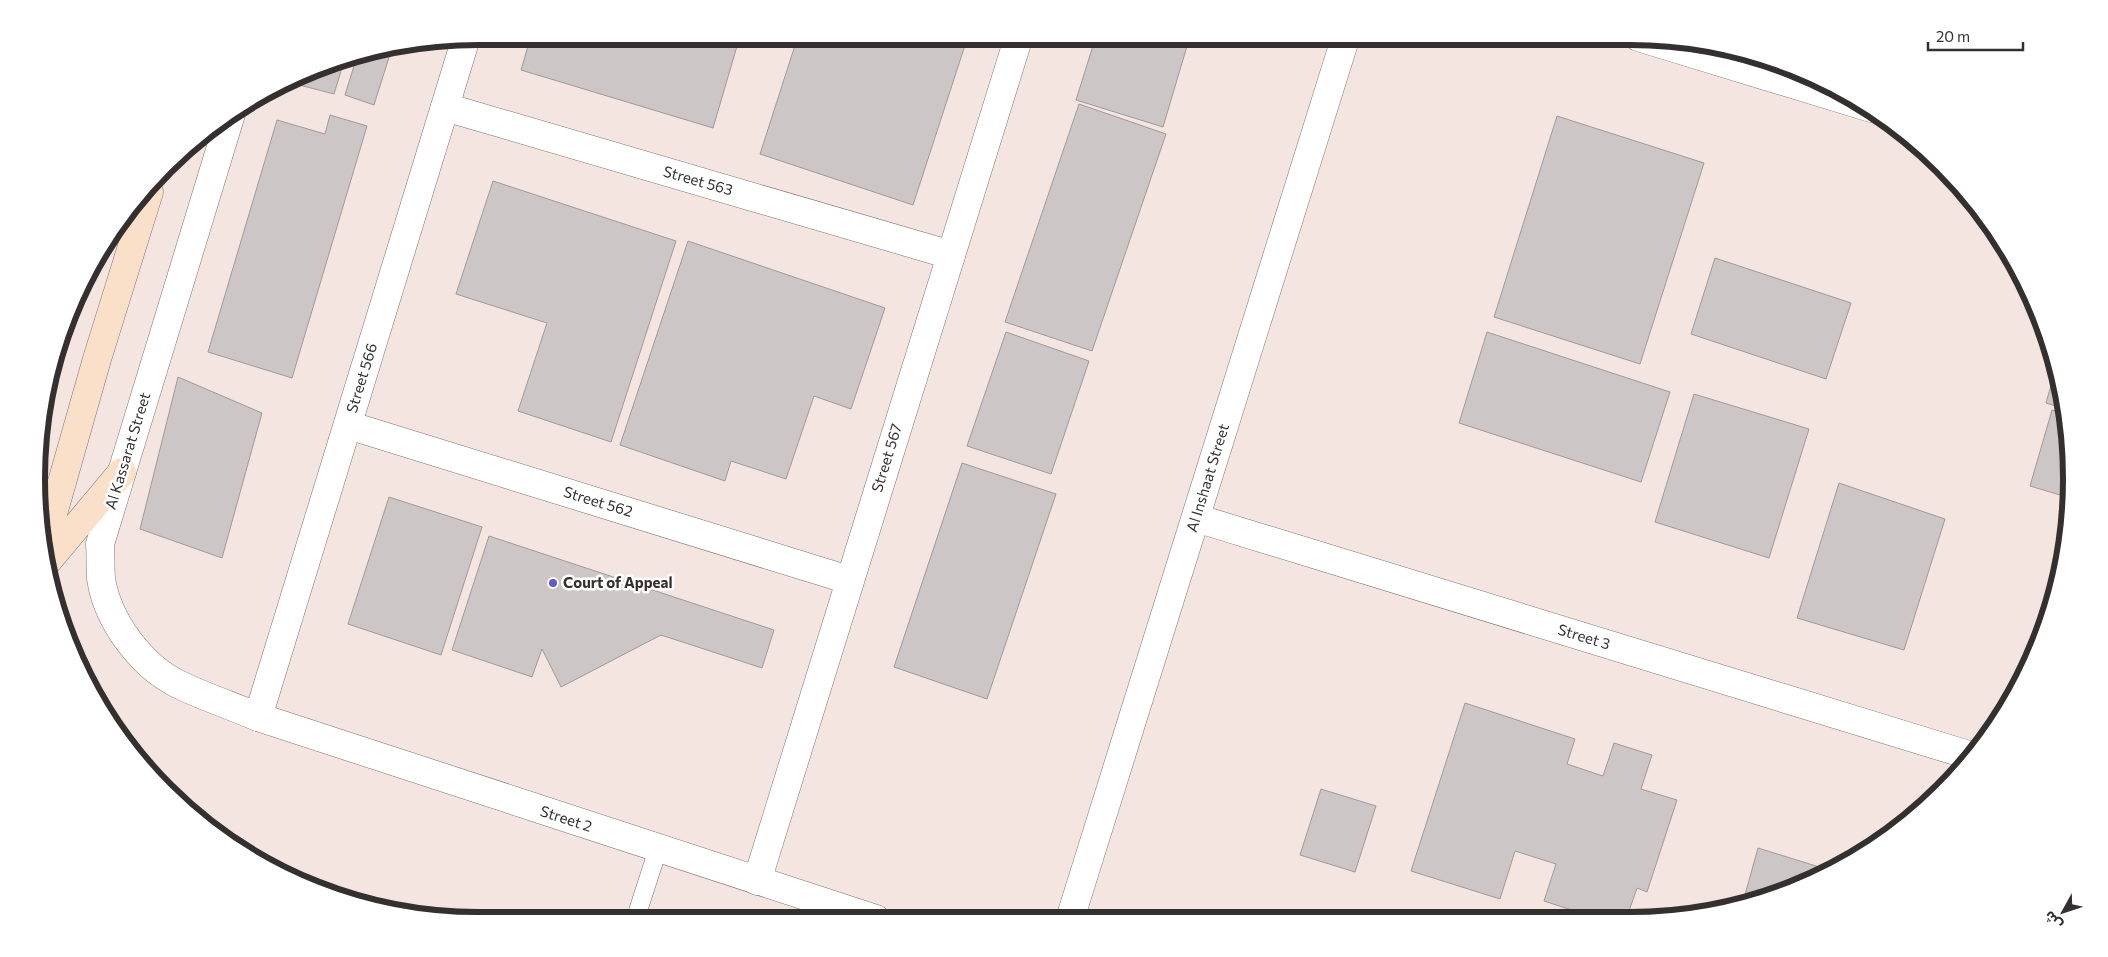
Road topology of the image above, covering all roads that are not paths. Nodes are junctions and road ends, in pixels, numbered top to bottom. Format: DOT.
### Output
graph roads {
  1 [pos="1016,45"];
  2 [pos="1343,45"];
  3 [pos="464,46"];
  4 [pos="1673,48"];
  5 [pos="1834,97"];
  6 [pos="445,107"];
  7 [pos="227,126"];
  8 [pos="146,202"];
  9 [pos="951,255"];
  10 [pos="348,424"];
  11 [pos="122,472"];
  12 [pos="1196,518"];
  13 [pos="48,530"];
  14 [pos="52,556"];
  15 [pos="849,580"];
  16 [pos="258,717"];
  17 [pos="1964,753"];
  18 [pos="658,849"];
  19 [pos="758,881"];
  20 [pos="638,912"];
  21 [pos="852,912"];
  22 [pos="1072,912"];
  1 -- 9 [label="street, Street 567"];
  2 -- 12 [label="street, Al Inshaat Street"];
  3 -- 6 [label="street, Street 566"];
  4 -- 5 [label="street"];
  6 -- 9 [label="street, Street 563"];
  6 -- 10 [label="street, Street 566"];
  7 -- 11 [label="street, Al Kassarat Street"];
  8 -- 13 [label="street"];
  9 -- 15 [label="street, Street 567"];
  10 -- 15 [label="street, Street 562"];
  10 -- 16 [label="street, Street 566"];
  11 -- 14 [label="street"];
  11 -- 16 [label="street, Al Kassarat Street"];
  12 -- 17 [label="street, Street 3"];
  12 -- 22 [label="street, Al Inshaat Street"];
  15 -- 19 [label="street, Street 567"];
  16 -- 18 [label="street, Street 2"];
  18 -- 19 [label="street, Street 2"];
  18 -- 20 [label="lane"];
  19 -- 21 [label="street, Street 2"];
}
